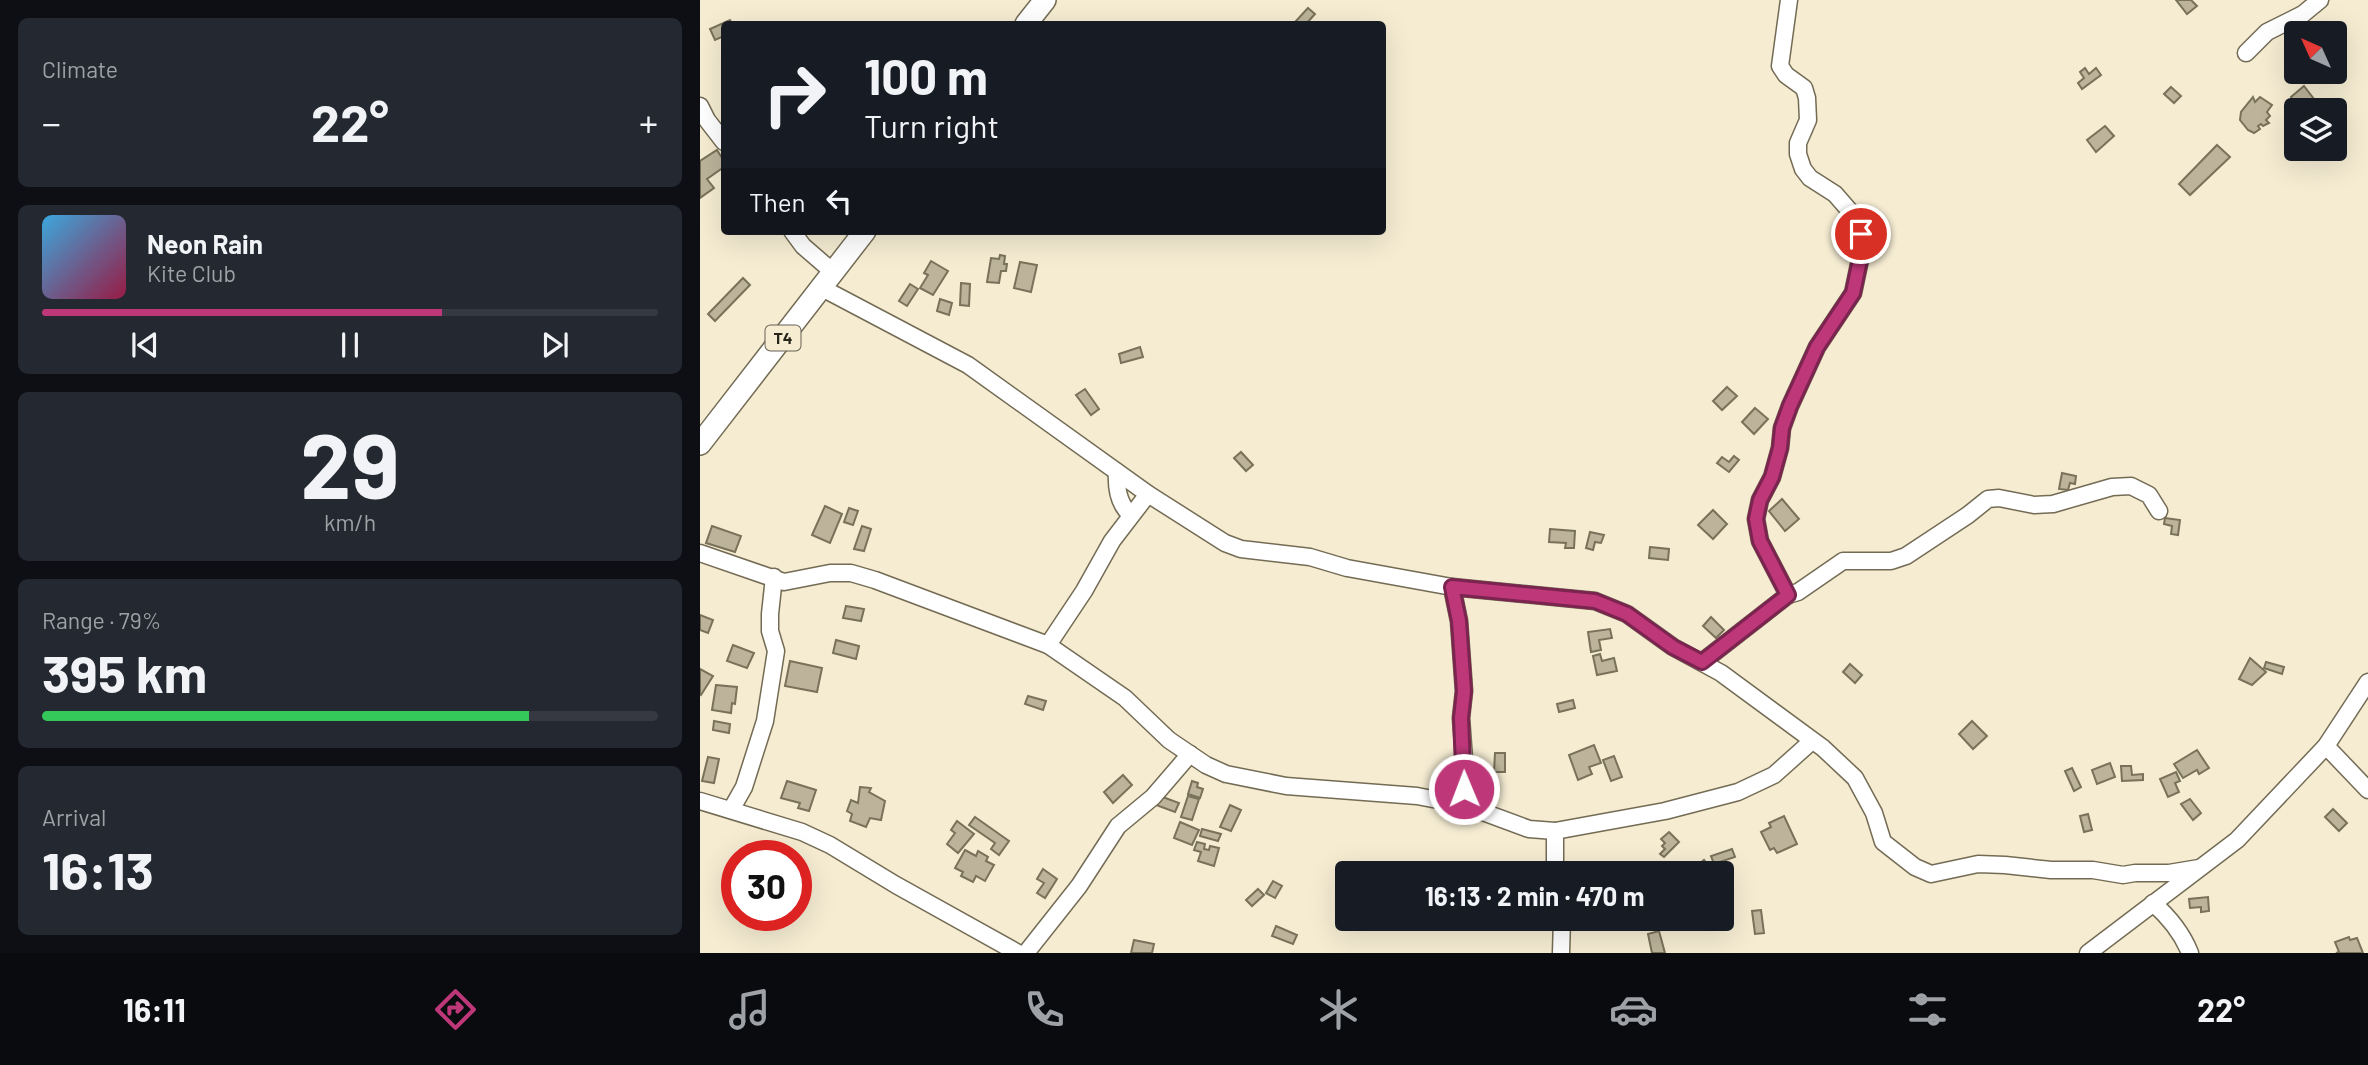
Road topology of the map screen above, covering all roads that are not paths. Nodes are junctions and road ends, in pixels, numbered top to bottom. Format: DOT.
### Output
graph roads {
  1 [pos="1045,0"];
  2 [pos="1789,0"];
  3 [pos="2320,0"];
  4 [pos="1028,21"];
  5 [pos="2246,53"];
  6 [pos="702,117"];
  7 [pos="721,139"];
  8 [pos="795,235"];
  9 [pos="862,235"];
  10 [pos="828,280"];
  11 [pos="700,443"];
  12 [pos="1116,472"];
  13 [pos="1148,494"];
  14 [pos="2159,511"];
  15 [pos="1131,515"];
  16 [pos="700,553"];
  17 [pos="774,577"];
  18 [pos="1452,587"];
  19 [pos="1788,595"];
  20 [pos="1048,645"];
  21 [pos="1702,662"];
  22 [pos="2368,682"];
  23 [pos="1812,741"];
  24 [pos="2326,746"];
  25 [pos="1190,754"];
  26 [pos="2368,790"];
  27 [pos="700,801"];
  28 [pos="1464,805"];
  29 [pos="731,810"];
  30 [pos="1555,831"];
  31 [pos="1555,861"];
  32 [pos="2199,868"];
  33 [pos="2153,903"];
  34 [pos="1562,931"];
  35 [pos="1018,953"];
  36 [pos="1026,953"];
  37 [pos="1561,953"];
  38 [pos="2088,953"];
  39 [pos="2190,953"];
  1 -- 4 [label="highway"];
  2 -- 19 [label="street"];
  3 -- 5 [label="street"];
  6 -- 7 [label="street"];
  8 -- 10 [label="street"];
  9 -- 10 [label="highway, T4"];
  10 -- 11 [label="highway, T4"];
  10 -- 12 [label="street"];
  12 -- 13 [label="street"];
  12 -- 15 [label="street"];
  13 -- 15 [label="street"];
  13 -- 18 [label="street"];
  14 -- 19 [label="street"];
  15 -- 20 [label="street"];
  16 -- 17 [label="street"];
  17 -- 20 [label="street"];
  17 -- 29 [label="street"];
  18 -- 21 [label="street"];
  18 -- 28 [label="street"];
  19 -- 21 [label="street"];
  20 -- 25 [label="street"];
  21 -- 23 [label="street"];
  22 -- 24 [label="street"];
  23 -- 30 [label="street"];
  23 -- 32 [label="street"];
  24 -- 26 [label="street"];
  24 -- 32 [label="street"];
  25 -- 28 [label="street"];
  25 -- 36 [label="street"];
  27 -- 29 [label="street"];
  28 -- 30 [label="street"];
  29 -- 35 [label="street"];
  30 -- 31 [label="street"];
  32 -- 33 [label="street"];
  33 -- 38 [label="street"];
  33 -- 39 [label="street"];
  34 -- 37 [label="street"];
}
